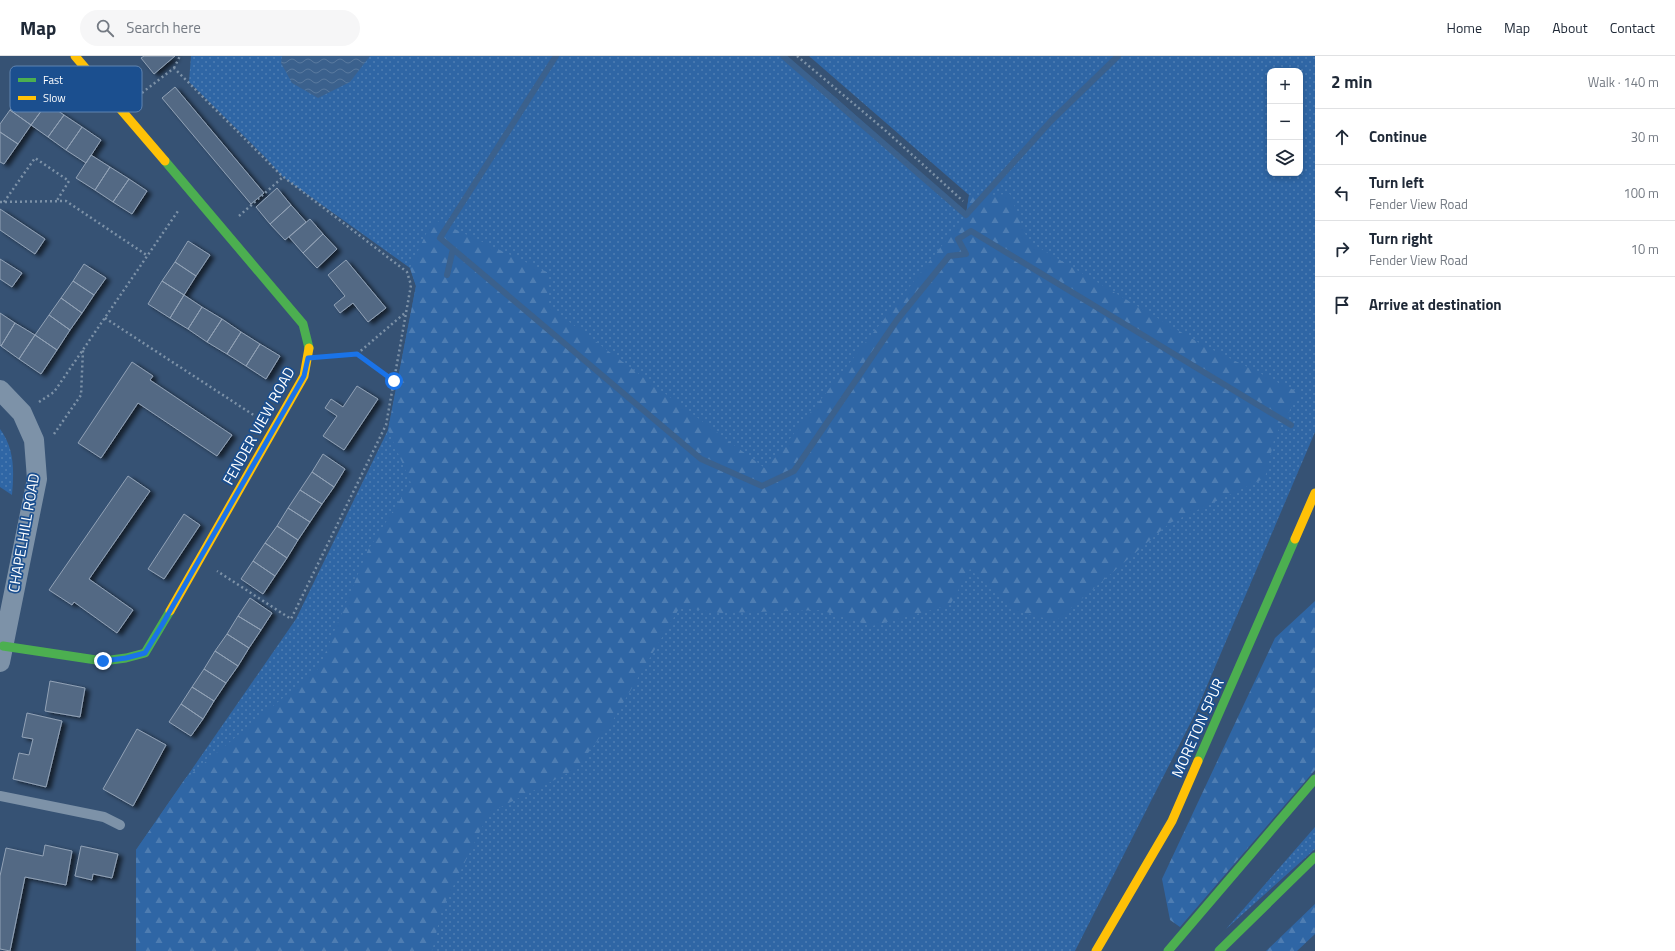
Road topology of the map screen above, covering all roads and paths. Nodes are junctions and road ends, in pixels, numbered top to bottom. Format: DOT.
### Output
graph roads {
  1 [pos="75,56"];
  2 [pos="180,56"];
  3 [pos="797,56"];
  4 [pos="84,66"];
  5 [pos="174,68"];
  6 [pos="123,112"];
  7 [pos="283,177"];
  8 [pos="192,192"];
  9 [pos="0,202"];
  10 [pos="4,202"];
  11 [pos="56,202"];
  12 [pos="963,202"];
  13 [pos="223,229"];
  14 [pos="148,256"];
  15 [pos="406,312"];
  16 [pos="105,318"];
  17 [pos="83,350"];
  18 [pos="357,354"];
  19 [pos="308,358"];
  20 [pos="394,381"];
  21 [pos="0,390"];
  22 [pos="22,413"];
  23 [pos="274,429"];
  24 [pos="34,440"];
  25 [pos="1315,492"];
  26 [pos="1,654"];
  27 [pos="1315,779"];
  28 [pos="0,796"];
  29 [pos="120,825"];
  30 [pos="1315,857"];
  31 [pos="1096,951"];
  32 [pos="1168,951"];
  33 [pos="1219,951"];
  1 -- 4 [label="main road, FENDER VIEW ROAD"];
  2 -- 5 [label="path"];
  3 -- 12 [label="path"];
  6 -- 8 [label="main road, FENDER VIEW ROAD"];
  7 -- 13 [label="path"];
  8 -- 13 [label="main road, FENDER VIEW ROAD"];
  8 -- 14 [label="path"];
  9 -- 10 [label="path"];
  10 -- 11 [label="path"];
  10 -- 11 [label="path"];
  11 -- 14 [label="path"];
  13 -- 19 [label="main road, FENDER VIEW ROAD"];
  14 -- 16 [label="path"];
  15 -- 18 [label="path"];
  16 -- 17 [label="path"];
  16 -- 23 [label="path"];
  17 -- 22 [label="path"];
  17 -- 24 [label="path"];
  18 -- 19 [label="path"];
  18 -- 20 [label="path"];
  19 -- 23 [label="main road, FENDER VIEW ROAD"];
  21 -- 22 [label="street, CHAPELHILL ROAD"];
  22 -- 24 [label="street, CHAPELHILL ROAD"];
  23 -- 26 [label="main road, FENDER VIEW ROAD"];
  24 -- 26 [label="street, CHAPELHILL ROAD"];
  25 -- 31 [label="main road, MORETON SPUR"];
  27 -- 32 [label="main road"];
  28 -- 29 [label="lane"];
  30 -- 33 [label="main road"];
}
